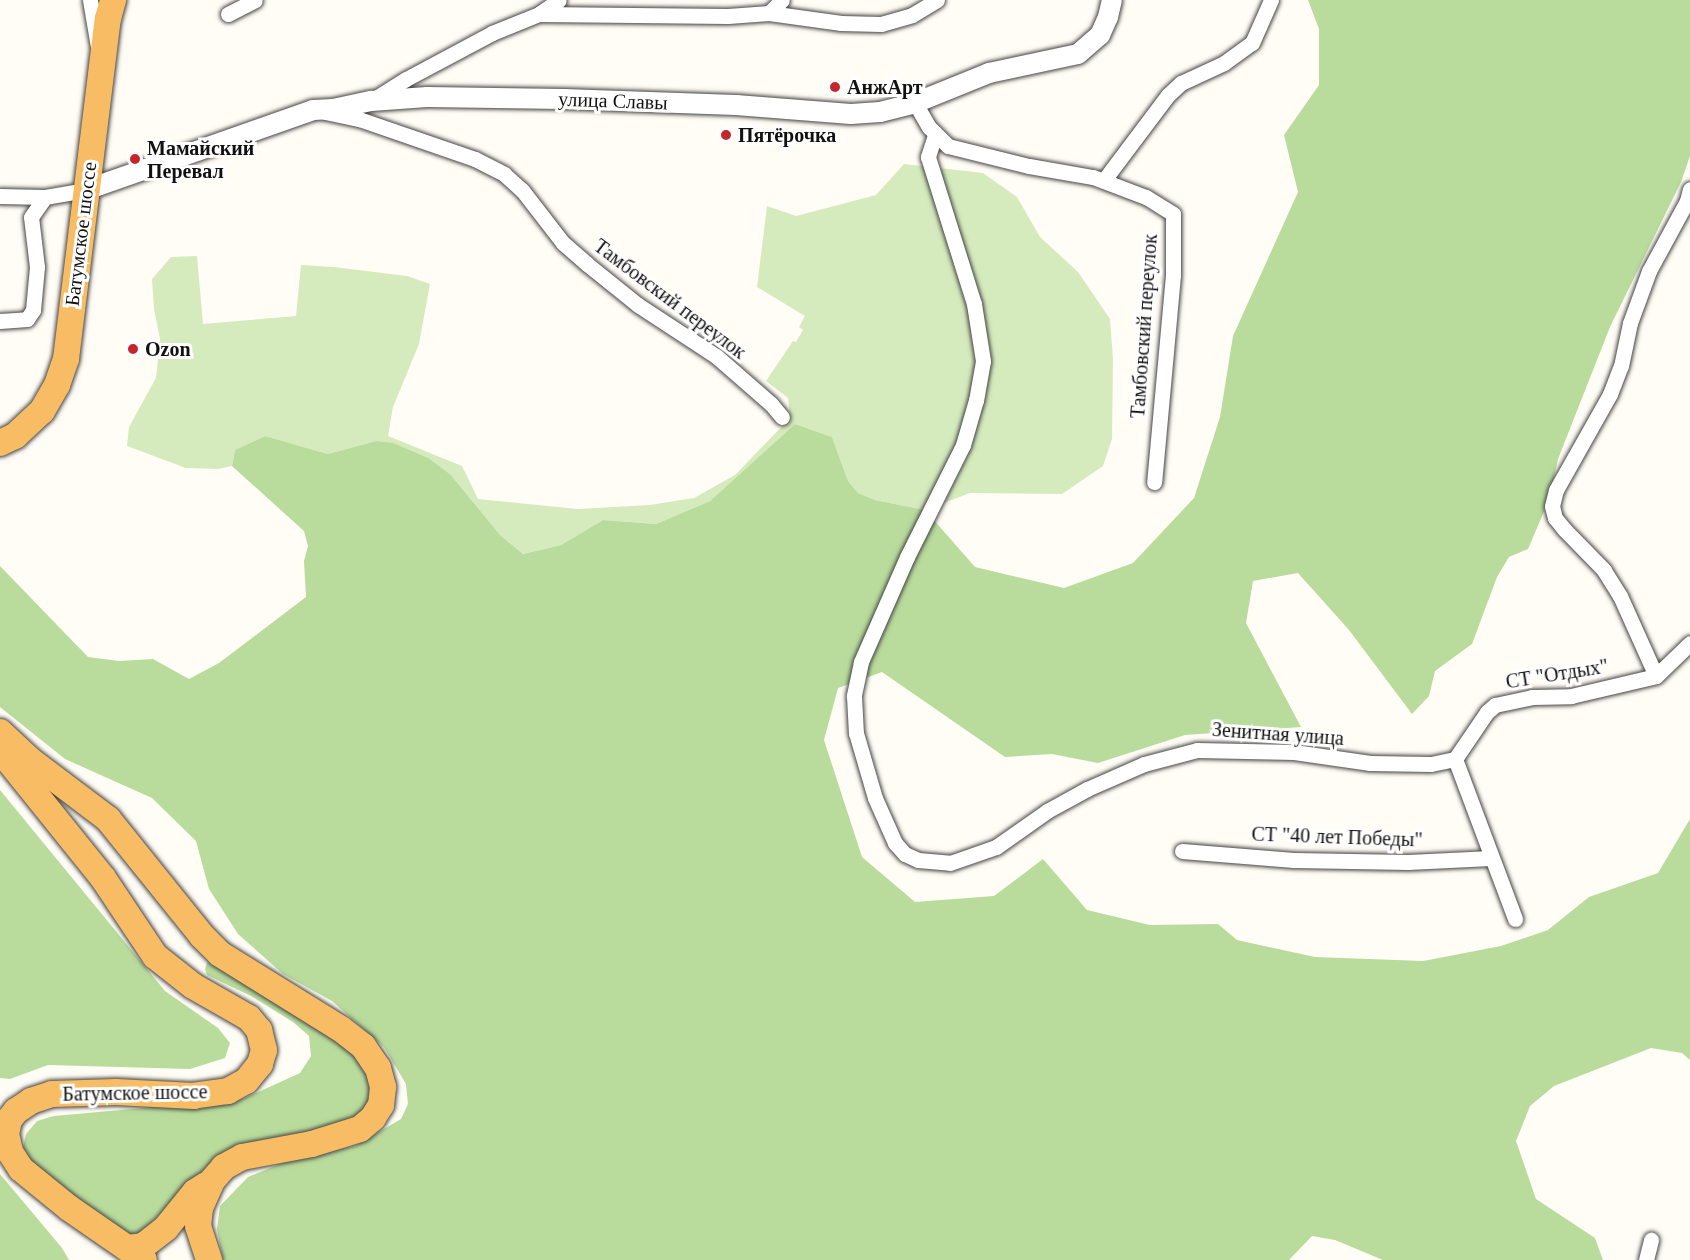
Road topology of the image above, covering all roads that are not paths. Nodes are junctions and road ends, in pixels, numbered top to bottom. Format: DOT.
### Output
graph roads {
  1 [pos="90,0"];
  2 [pos="113,0"];
  3 [pos="255,0"];
  4 [pos="559,0"];
  5 [pos="782,0"];
  6 [pos="937,0"];
  7 [pos="1112,0"];
  8 [pos="1271,0"];
  9 [pos="769,13"];
  10 [pos="228,14"];
  11 [pos="539,14"];
  12 [pos="101,70"];
  13 [pos="371,101"];
  14 [pos="915,103"];
  15 [pos="313,110"];
  16 [pos="935,135"];
  17 [pos="1104,180"];
  18 [pos="1690,189"];
  19 [pos="86,190"];
  20 [pos="0,196"];
  21 [pos="45,197"];
  22 [pos="0,321"];
  23 [pos="782,417"];
  24 [pos="0,443"];
  25 [pos="1154,482"];
  26 [pos="1690,644"];
  27 [pos="1656,676"];
  28 [pos="0,732"];
  29 [pos="0,750"];
  30 [pos="1455,759"];
  31 [pos="93,804"];
  32 [pos="61,824"];
  33 [pos="1182,851"];
  34 [pos="1491,858"];
  35 [pos="1515,920"];
  36 [pos="212,1181"];
  37 [pos="1651,1240"];
  38 [pos="136,1254"];
  39 [pos="209,1260"];
  40 [pos="1646,1260"];
  1 -- 12 [label="street"];
  2 -- 12 [label="highway, Батумское шоссе"];
  3 -- 10 [label="street"];
  4 -- 11 [label="street"];
  5 -- 9 [label="street"];
  6 -- 9 [label="street"];
  7 -- 14 [label="street, улица Славы"];
  8 -- 17 [label="street"];
  9 -- 11 [label="street"];
  11 -- 13 [label="street"];
  12 -- 19 [label="highway, Батумское шоссе"];
  13 -- 14 [label="street, улица Славы"];
  13 -- 15 [label="street, улица Славы"];
  14 -- 16 [label="street, Тамбовский переулок"];
  15 -- 19 [label="street, улица Славы"];
  15 -- 23 [label="street, Тамбовский переулок"];
  16 -- 17 [label="street, Тамбовский переулок"];
  16 -- 30 [label="street, Зенитная улица"];
  17 -- 25 [label="street, Тамбовский переулок"];
  18 -- 27 [label="street"];
  19 -- 21 [label="street"];
  19 -- 24 [label="highway, Батумское шоссе"];
  20 -- 21 [label="street"];
  21 -- 22 [label="street"];
  26 -- 27 [label="street"];
  27 -- 30 [label="street, СТ \"Отдых\""];
  28 -- 31 [label="highway"];
  29 -- 32 [label="highway, Батумское шоссе"];
  30 -- 34 [label="street"];
  31 -- 32 [label="highway"];
  31 -- 36 [label="highway"];
  32 -- 38 [label="highway, Батумское шоссе"];
  33 -- 34 [label="street, СТ \"40 лет Победы\""];
  34 -- 35 [label="street"];
  36 -- 38 [label="highway"];
  36 -- 39 [label="highway"];
  37 -- 40 [label="street"];
}
